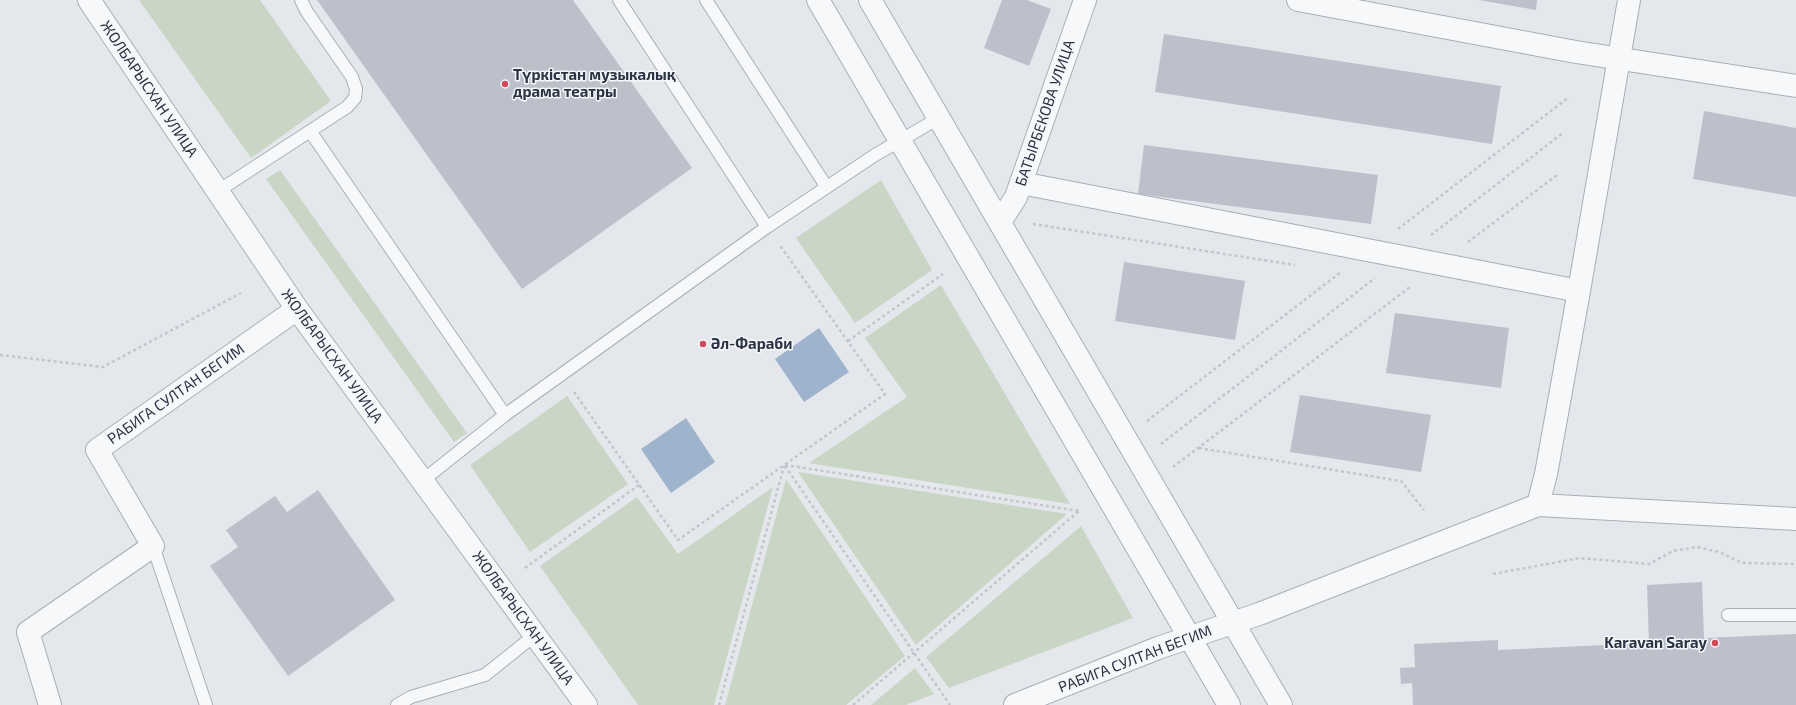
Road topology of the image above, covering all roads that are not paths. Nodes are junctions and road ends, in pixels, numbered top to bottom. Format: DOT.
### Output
graph roads {
  1 [pos="89,0"];
  2 [pos="301,0"];
  3 [pos="619,0"];
  4 [pos="706,0"];
  5 [pos="818,0"];
  6 [pos="870,0"];
  7 [pos="1085,0"];
  8 [pos="1298,0"];
  9 [pos="1629,0"];
  10 [pos="1620,59"];
  11 [pos="1796,86"];
  12 [pos="939,118"];
  13 [pos="310,131"];
  14 [pos="900,140"];
  15 [pos="1021,183"];
  16 [pos="826,186"];
  17 [pos="218,191"];
  18 [pos="1000,222"];
  19 [pos="767,227"];
  20 [pos="1579,291"];
  21 [pos="297,309"];
  22 [pos="505,415"];
  23 [pos="422,481"];
  24 [pos="1538,505"];
  25 [pos="1796,519"];
  26 [pos="153,546"];
  27 [pos="1728,615"];
  28 [pos="1796,615"];
  29 [pos="1233,622"];
  30 [pos="535,635"];
  31 [pos="1189,637"];
  32 [pos="50,705"];
  33 [pos="206,705"];
  34 [pos="397,705"];
  35 [pos="586,705"];
  36 [pos="1015,705"];
  37 [pos="1229,705"];
  38 [pos="1281,705"];
  1 -- 17 [label="street, ЖОЛБАРЫСХАН УЛИЦА"];
  2 -- 13 [label="lane"];
  3 -- 19 [label="lane"];
  4 -- 16 [label="lane"];
  5 -- 14 [label="street"];
  6 -- 12 [label="street"];
  7 -- 15 [label="street, БАТЫРБЕКОВА УЛИЦА"];
  8 -- 10 [label="street"];
  9 -- 10 [label="street"];
  10 -- 11 [label="street"];
  10 -- 20 [label="street"];
  12 -- 14 [label="lane"];
  12 -- 18 [label="street"];
  13 -- 17 [label="lane"];
  13 -- 22 [label="lane"];
  14 -- 16 [label="lane"];
  14 -- 31 [label="street"];
  15 -- 18 [label="street, БАТЫРБЕКОВА УЛИЦА"];
  15 -- 20 [label="street"];
  16 -- 19 [label="lane"];
  17 -- 21 [label="street, ЖОЛБАРЫСХАН УЛИЦА"];
  18 -- 29 [label="street"];
  19 -- 22 [label="lane"];
  20 -- 24 [label="street"];
  21 -- 23 [label="street, ЖОЛБАРЫСХАН УЛИЦА"];
  21 -- 26 [label="street, РАБИГА СУЛТАН БЕГИМ"];
  22 -- 23 [label="lane"];
  23 -- 30 [label="street, ЖОЛБАРЫСХАН УЛИЦА"];
  24 -- 25 [label="street"];
  24 -- 29 [label="street, РАБИГА СУЛТАН БЕГИМ"];
  26 -- 32 [label="street"];
  26 -- 33 [label="lane"];
  27 -- 28 [label="lane"];
  29 -- 31 [label="street, РАБИГА СУЛТАН БЕГИМ"];
  29 -- 38 [label="street"];
  30 -- 34 [label="lane"];
  30 -- 35 [label="street, ЖОЛБАРЫСХАН УЛИЦА"];
  31 -- 36 [label="street, РАБИГА СУЛТАН БЕГИМ"];
  31 -- 37 [label="street"];
}
